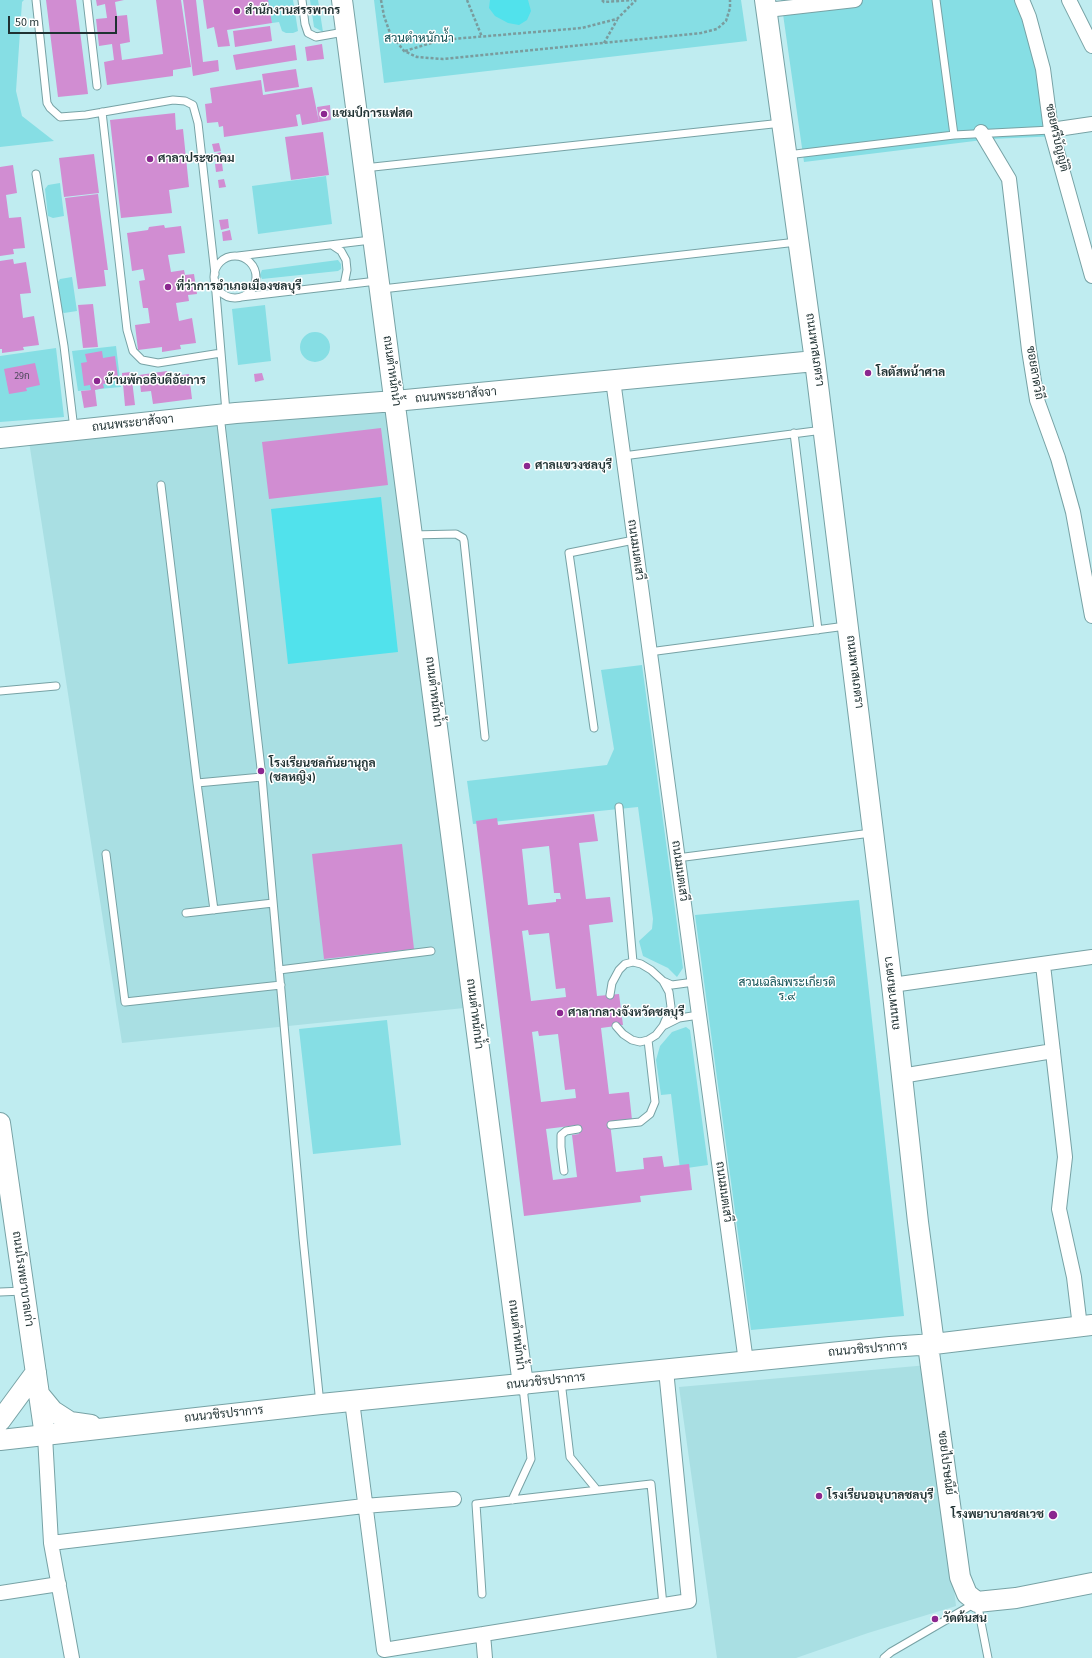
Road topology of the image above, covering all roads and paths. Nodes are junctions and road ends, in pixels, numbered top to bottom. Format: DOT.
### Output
graph roads {
  1 [pos="36,0"];
  2 [pos="87,0"];
  3 [pos="302,0"];
  4 [pos="342,0"];
  5 [pos="381,0"];
  6 [pos="467,0"];
  7 [pos="602,0"];
  8 [pos="632,0"];
  9 [pos="636,0"];
  10 [pos="730,0"];
  11 [pos="855,0"];
  12 [pos="936,0"];
  13 [pos="1022,0"];
  14 [pos="1069,0"];
  15 [pos="766,5"];
  16 [pos="617,19"];
  17 [pos="346,32"];
  18 [pos="482,37"];
  19 [pos="604,43"];
  20 [pos="1092,46"];
  21 [pos="404,51"];
  22 [pos="98,86"];
  23 [pos="102,112"];
  24 [pos="782,123"];
  25 [pos="1092,124"];
  26 [pos="1051,130"];
  27 [pos="980,132"];
  28 [pos="954,135"];
  29 [pos="787,155"];
  30 [pos="364,168"];
  31 [pos="36,174"];
  32 [pos="374,239"];
  33 [pos="799,242"];
  34 [pos="332,245"];
  35 [pos="238,256"];
  36 [pos="1092,276"];
  37 [pos="215,278"];
  38 [pos="344,284"];
  39 [pos="379,285"];
  40 [pos="241,297"];
  41 [pos="221,353"];
  42 [pos="815,361"];
  43 [pos="613,380"];
  44 [pos="395,402"];
  45 [pos="223,415"];
  46 [pos="75,430"];
  47 [pos="824,430"];
  48 [pos="794,433"];
  49 [pos="0,438"];
  50 [pos="623,456"];
  51 [pos="161,485"];
  52 [pos="412,535"];
  53 [pos="634,540"];
  54 [pos="1092,616"];
  55 [pos="848,626"];
  56 [pos="818,630"];
  57 [pos="649,652"];
  58 [pos="56,686"];
  59 [pos="0,691"];
  60 [pos="594,728"];
  61 [pos="486,737"];
  62 [pos="262,777"];
  63 [pos="197,783"];
  64 [pos="618,807"];
  65 [pos="874,833"];
  66 [pos="106,854"];
  67 [pos="677,858"];
  68 [pos="274,903"];
  69 [pos="214,910"];
  70 [pos="186,913"];
  71 [pos="431,951"];
  72 [pos="1092,957"];
  73 [pos="633,962"];
  74 [pos="1043,965"];
  75 [pos="279,970"];
  76 [pos="662,981"];
  77 [pos="694,982"];
  78 [pos="281,985"];
  79 [pos="892,985"];
  80 [pos="610,995"];
  81 [pos="699,1015"];
  82 [pos="616,1026"];
  83 [pos="663,1026"];
  84 [pos="648,1040"];
  85 [pos="1053,1051"];
  86 [pos="901,1076"];
  87 [pos="0,1123"];
  88 [pos="610,1125"];
  89 [pos="578,1129"];
  90 [pos="564,1171"];
  91 [pos="24,1291"];
  92 [pos="0,1292"];
  93 [pos="1086,1326"];
  94 [pos="931,1344"];
  95 [pos="746,1362"];
  96 [pos="666,1370"];
  97 [pos="36,1372"];
  98 [pos="561,1381"];
  99 [pos="523,1385"];
  100 [pos="39,1394"];
  101 [pos="352,1401"];
  102 [pos="320,1404"];
  103 [pos="0,1421"];
  104 [pos="109,1428"];
  105 [pos="45,1436"];
  106 [pos="0,1440"];
  107 [pos="597,1490"];
  108 [pos="454,1499"];
  109 [pos="512,1500"];
  110 [pos="364,1506"];
  111 [pos="51,1543"];
  112 [pos="1092,1583"];
  113 [pos="59,1584"];
  114 [pos="0,1593"];
  115 [pos="482,1594"];
  116 [pos="977,1602"];
  117 [pos="663,1605"];
  118 [pos="483,1634"];
  119 [pos="72,1658"];
  120 [pos="485,1658"];
  121 [pos="884,1658"];
  122 [pos="988,1658"];
  1 -- 23 [label="lane"];
  2 -- 22 [label="lane"];
  3 -- 17 [label="lane"];
  4 -- 17 [label="street, ถนนตำหนักน้ำ"];
  5 -- 21 [label="path"];
  6 -- 18 [label="path"];
  7 -- 8 [label="path"];
  9 -- 16 [label="path"];
  10 -- 19 [label="path"];
  11 -- 15 [label="street"];
  12 -- 28 [label="lane"];
  13 -- 26 [label="street, ซอยศรีบัญญัติ"];
  14 -- 20 [label="street"];
  15 -- 24 [label="street, ถนนพาสเภตรา"];
  16 -- 18 [label="path"];
  16 -- 19 [label="path"];
  17 -- 30 [label="street, ถนนตำหนักน้ำ"];
  18 -- 21 [label="path"];
  19 -- 21 [label="path"];
  23 -- 37 [label="lane"];
  23 -- 41 [label="lane"];
  24 -- 29 [label="street, ถนนพาสเภตรา"];
  24 -- 30 [label="lane"];
  25 -- 26 [label="street"];
  26 -- 27 [label="lane"];
  26 -- 36 [label="street, ซอยศรีบัญญัติ"];
  27 -- 28 [label="lane"];
  27 -- 54 [label="street, ซอยลาดวิถี"];
  28 -- 29 [label="lane"];
  29 -- 33 [label="street, ถนนพาสเภตรา"];
  30 -- 32 [label="street, ถนนตำหนักน้ำ"];
  31 -- 46 [label="lane"];
  32 -- 34 [label="lane"];
  32 -- 39 [label="street, ถนนตำหนักน้ำ"];
  33 -- 39 [label="lane"];
  33 -- 42 [label="street, ถนนพาสเภตรา"];
  34 -- 35 [label="lane"];
  34 -- 38 [label="lane"];
  35 -- 37 [label="lane"];
  35 -- 40 [label="lane"];
  37 -- 40 [label="lane"];
  37 -- 41 [label="lane"];
  38 -- 39 [label="lane"];
  38 -- 40 [label="lane"];
  39 -- 44 [label="street, ถนนตำหนักน้ำ"];
  41 -- 45 [label="lane"];
  42 -- 43 [label="street, ถนนพระยาสัจจา"];
  42 -- 47 [label="street, ถนนพาสเภตรา"];
  43 -- 44 [label="street, ถนนพระยาสัจจา"];
  43 -- 50 [label="street, ถนนมนตเสวี"];
  44 -- 45 [label="street, ถนนพระยาสัจจา"];
  44 -- 52 [label="street, ถนนตำหนักน้ำ"];
  45 -- 46 [label="street, ถนนพระยาสัจจา"];
  45 -- 62 [label="lane"];
  46 -- 49 [label="street, ถนนพระยาสัจจา"];
  47 -- 48 [label="lane"];
  47 -- 55 [label="street, ถนนพาสเภตรา"];
  48 -- 50 [label="lane"];
  48 -- 56 [label="lane"];
  50 -- 53 [label="street, ถนนมนตเสวี"];
  51 -- 63 [label="lane"];
  52 -- 61 [label="lane"];
  52 -- 99 [label="street, ถนนตำหนักน้ำ"];
  53 -- 57 [label="street, ถนนมนตเสวี"];
  53 -- 60 [label="lane"];
  55 -- 56 [label="lane"];
  55 -- 65 [label="street, ถนนพาสเภตรา"];
  56 -- 57 [label="lane"];
  57 -- 67 [label="street, ถนนมนตเสวี"];
  58 -- 59 [label="lane"];
  62 -- 63 [label="lane"];
  62 -- 68 [label="lane"];
  63 -- 69 [label="lane"];
  64 -- 73 [label="lane"];
  65 -- 67 [label="lane"];
  65 -- 79 [label="street, ถนนพาสเภตรา"];
  66 -- 78 [label="lane"];
  67 -- 77 [label="street, ถนนมนตเสวี"];
  68 -- 69 [label="lane"];
  68 -- 75 [label="lane"];
  69 -- 70 [label="lane"];
  71 -- 75 [label="lane"];
  72 -- 74 [label="street"];
  73 -- 76 [label="lane"];
  73 -- 80 [label="lane"];
  74 -- 79 [label="street"];
  74 -- 85 [label="street"];
  75 -- 78 [label="lane"];
  76 -- 77 [label="lane"];
  76 -- 83 [label="lane"];
  77 -- 81 [label="street, ถนนมนตเสวี"];
  78 -- 102 [label="lane"];
  79 -- 86 [label="street, ถนนพาสเภตรา"];
  81 -- 83 [label="lane"];
  81 -- 95 [label="street, ถนนมนตเสวี"];
  82 -- 84 [label="lane"];
  83 -- 84 [label="lane"];
  84 -- 88 [label="lane"];
  85 -- 86 [label="street"];
  85 -- 93 [label="street"];
  86 -- 94 [label="street, ถนนพาสเภตรา"];
  87 -- 91 [label="street, ถนนโรงพยาบาลเก่า"];
  89 -- 90 [label="lane"];
  91 -- 92 [label="lane"];
  91 -- 97 [label="street, ถนนโรงพยาบาลเก่า"];
  93 -- 94 [label="street, ถนนวชิรปราการ"];
  94 -- 95 [label="street, ถนนวชิรปราการ"];
  94 -- 116 [label="street, ซอยไปรษณีย์"];
  95 -- 96 [label="street, ถนนวชิรปราการ"];
  96 -- 98 [label="street, ถนนวชิรปราการ"];
  96 -- 117 [label="street"];
  97 -- 100 [label="street, ถนนโรงพยาบาลเก่า"];
  97 -- 103 [label="street"];
  98 -- 99 [label="street, ถนนวชิรปราการ"];
  98 -- 107 [label="lane"];
  99 -- 101 [label="street, ถนนวชิรปราการ"];
  99 -- 109 [label="lane"];
  100 -- 104 [label="street"];
  100 -- 105 [label="street, ถนนโรงพยาบาลเก่า"];
  101 -- 102 [label="street, ถนนวชิรปราการ"];
  101 -- 110 [label="street"];
  102 -- 104 [label="street, ถนนวชิรปราการ"];
  104 -- 105 [label="street, ถนนวชิรปราการ"];
  105 -- 106 [label="street, ถนนวชิรปราการ"];
  105 -- 111 [label="street"];
  107 -- 109 [label="lane"];
  107 -- 117 [label="lane"];
  108 -- 110 [label="street"];
  109 -- 115 [label="lane"];
  110 -- 111 [label="street"];
  110 -- 118 [label="street"];
  111 -- 113 [label="street"];
  112 -- 116 [label="street"];
  113 -- 114 [label="street"];
  113 -- 119 [label="street"];
  116 -- 121 [label="lane"];
  116 -- 122 [label="lane"];
  117 -- 118 [label="street"];
  118 -- 120 [label="street"];
}
